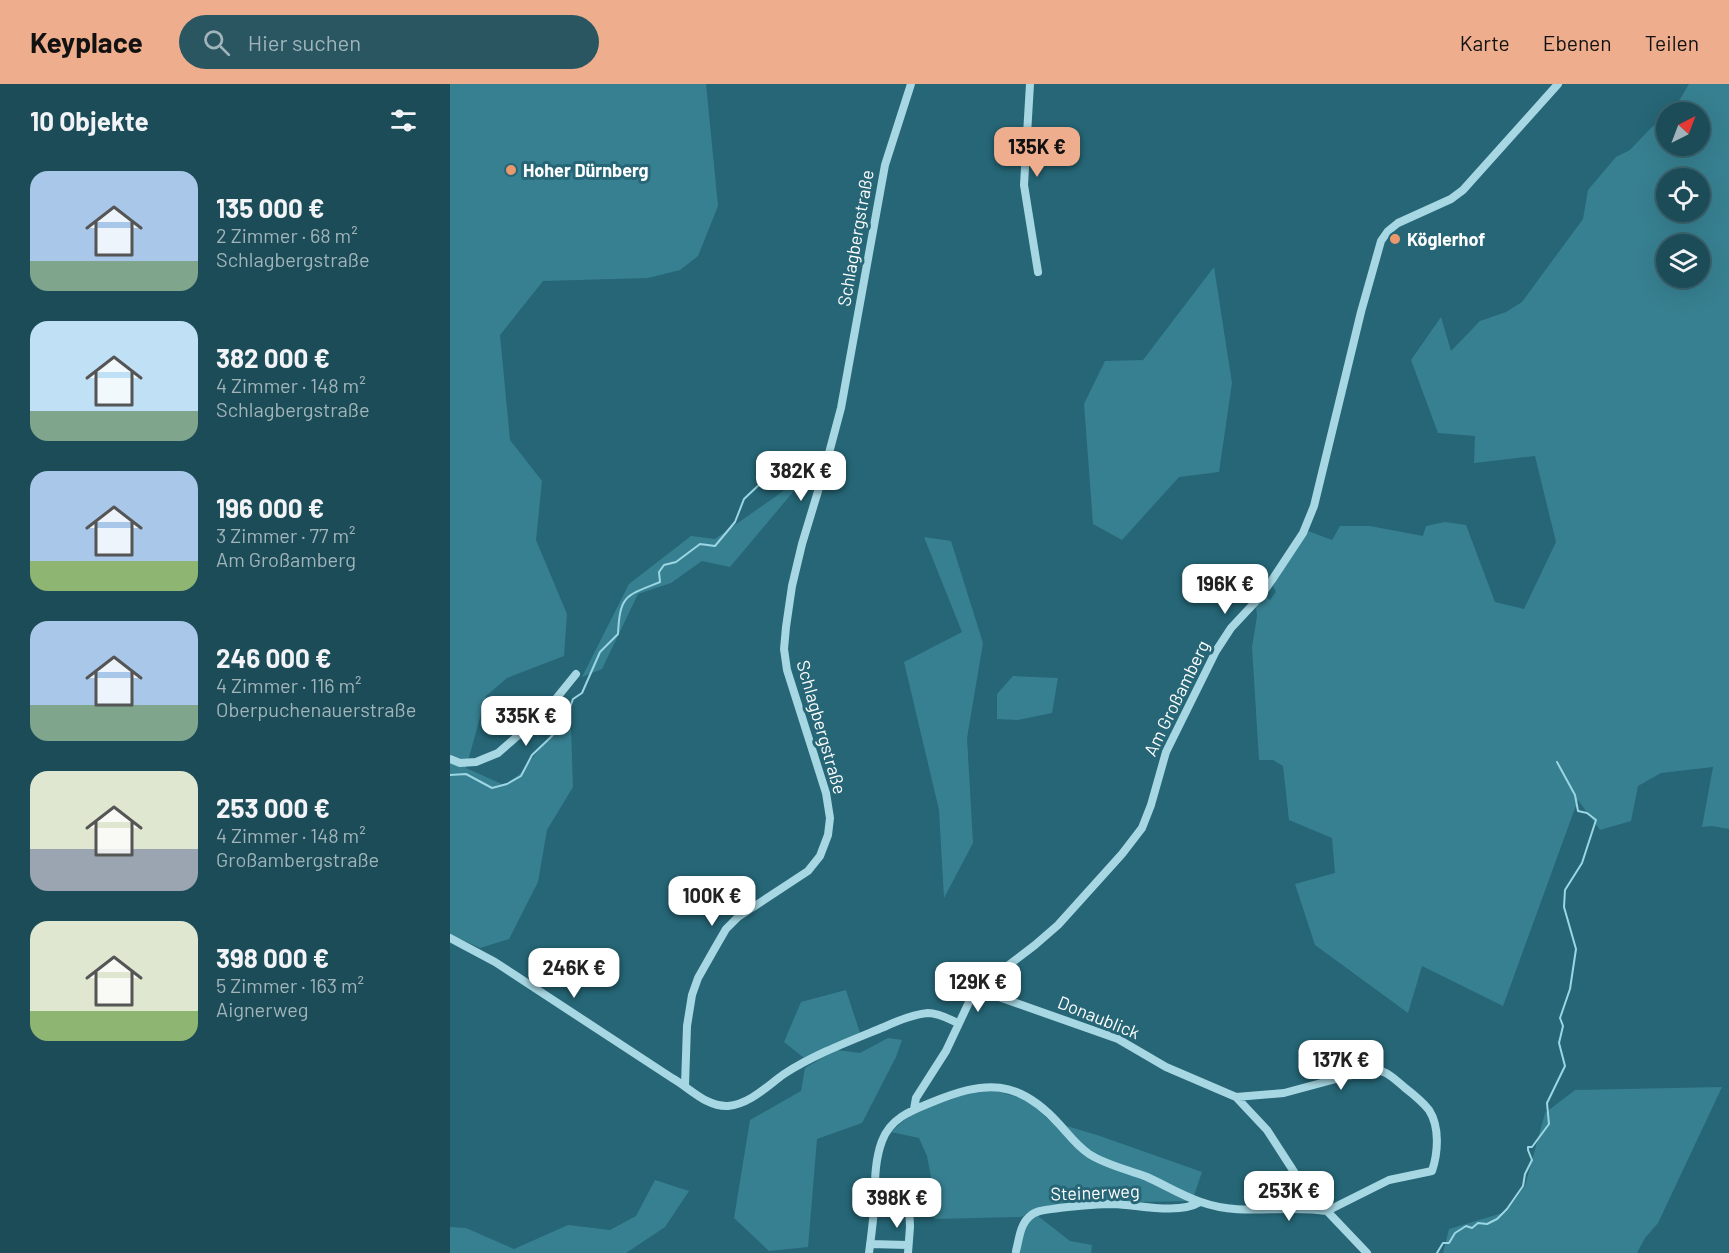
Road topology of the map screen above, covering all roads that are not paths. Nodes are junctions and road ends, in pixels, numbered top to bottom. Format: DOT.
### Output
graph roads {
  1 [pos="911,84"];
  2 [pos="1030,84"];
  3 [pos="1558,84"];
  4 [pos="1038,272"];
  5 [pos="576,674"];
  6 [pos="450,759"];
  7 [pos="450,938"];
  8 [pos="979,990"];
  9 [pos="958,1023"];
  10 [pos="685,1085"];
  11 [pos="1236,1097"];
  12 [pos="914,1109"];
  13 [pos="1200,1202"];
  14 [pos="909,1205"];
  15 [pos="1327,1211"];
  16 [pos="869,1249"];
  17 [pos="908,1249"];
  18 [pos="1016,1251"];
  19 [pos="1367,1253"];
  1 -- 10 [label="street, Schlagbergstraße"];
  2 -- 4 [label="street"];
  3 -- 8 [label="street, Am Großamberg"];
  5 -- 6 [label="street"];
  7 -- 10 [label="street"];
  8 -- 9 [label="street, Am Großamberg"];
  8 -- 11 [label="street, Donaublick"];
  9 -- 10 [label="street"];
  9 -- 12 [label="street, Am Großamberg"];
  11 -- 15 [label="street"];
  11 -- 15 [label="street"];
  12 -- 13 [label="street"];
  12 -- 16 [label="street"];
  13 -- 15 [label="street"];
  13 -- 18 [label="street, Steinerweg"];
  14 -- 17 [label="street"];
  15 -- 19 [label="street"];
  16 -- 17 [label="street"];
}
